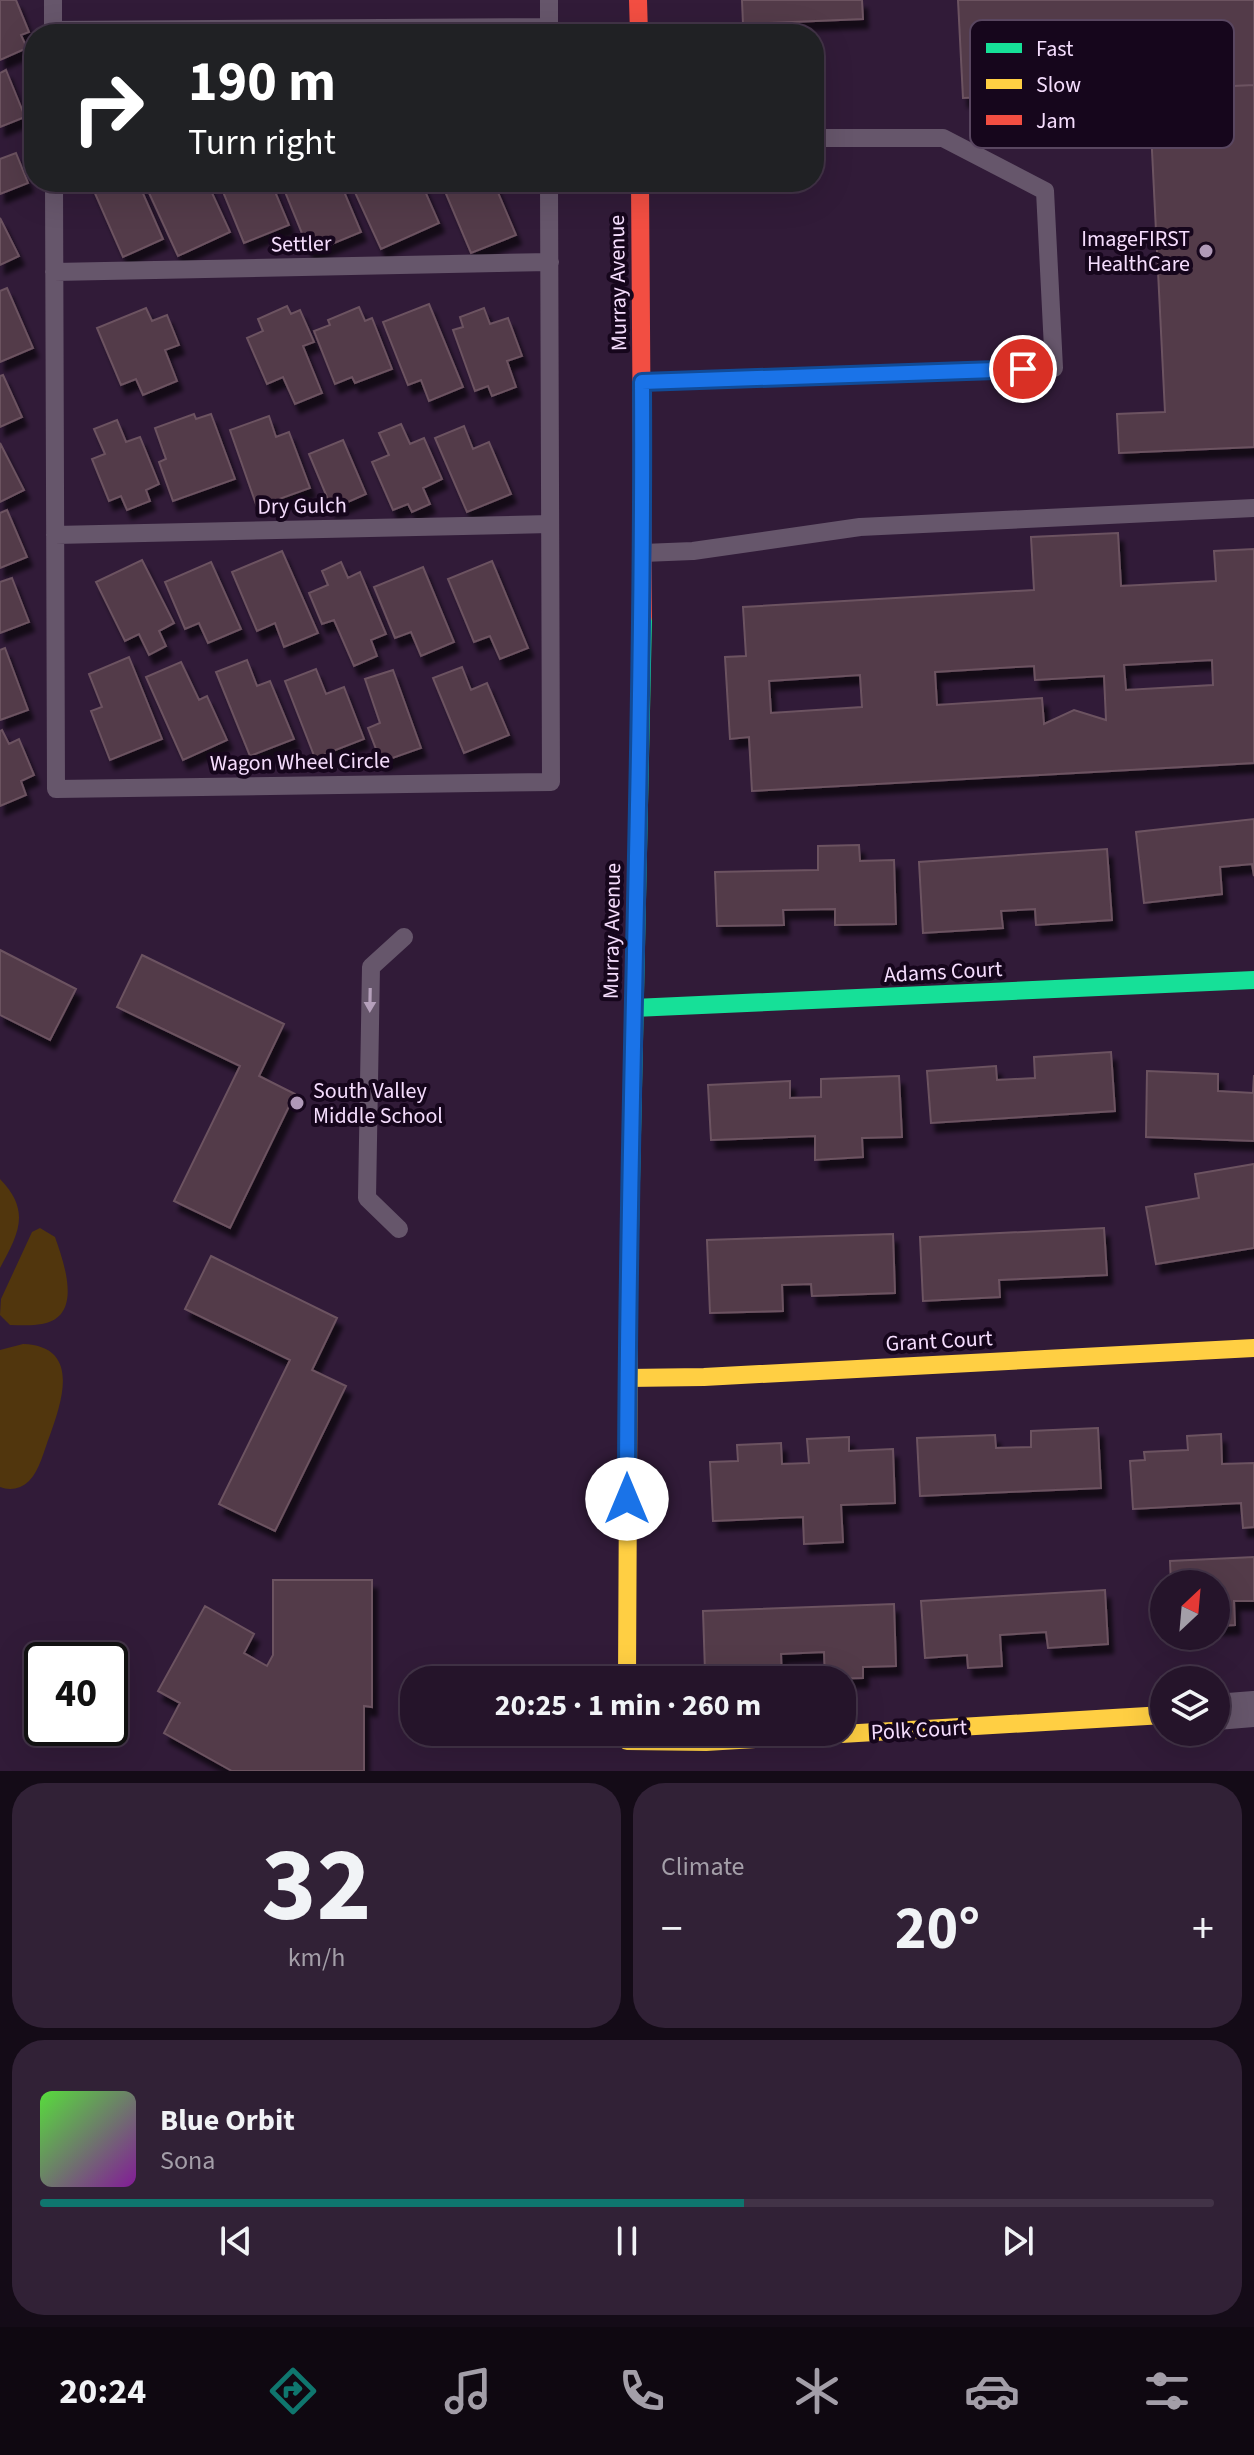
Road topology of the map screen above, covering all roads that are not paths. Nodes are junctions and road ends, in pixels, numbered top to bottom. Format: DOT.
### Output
graph roads {
  1 [pos="53,0"];
  2 [pos="549,0"];
  3 [pos="638,0"];
  4 [pos="53,24"];
  5 [pos="549,24"];
  6 [pos="639,24"];
  7 [pos="824,138"];
  8 [pos="54,192"];
  9 [pos="549,192"];
  10 [pos="640,192"];
  11 [pos="550,262"];
  12 [pos="54,272"];
  13 [pos="642,382"];
  14 [pos="1254,508"];
  15 [pos="550,524"];
  16 [pos="55,535"];
  17 [pos="643,553"];
  18 [pos="404,937"];
  19 [pos="1254,980"];
  20 [pos="634,1008"];
  21 [pos="399,1229"];
  22 [pos="1254,1348"];
  23 [pos="627,1378"];
  24 [pos="627,1666"];
  25 [pos="1254,1709"];
  26 [pos="1230,1711"];
  27 [pos="1150,1716"];
  28 [pos="856,1733"];
  1 -- 4 [label="lane"];
  2 -- 5 [label="lane"];
  3 -- 6 [label="street"];
  7 -- 13 [label="lane"];
  8 -- 12 [label="lane, Wagon Wheel Circle"];
  9 -- 11 [label="lane, Wagon Wheel Circle"];
  10 -- 13 [label="street, Murray Avenue"];
  11 -- 12 [label="lane, Settler"];
  11 -- 15 [label="lane, Wagon Wheel Circle"];
  12 -- 16 [label="lane, Wagon Wheel Circle"];
  13 -- 17 [label="street, Murray Avenue"];
  14 -- 17 [label="lane"];
  15 -- 16 [label="lane, Dry Gulch"];
  15 -- 16 [label="lane, Wagon Wheel Circle"];
  17 -- 20 [label="street, Murray Avenue"];
  18 -- 21 [label="lane, one-way"];
  19 -- 20 [label="street, Adams Court"];
  20 -- 23 [label="street, Murray Avenue"];
  22 -- 23 [label="street, Grant Court"];
  23 -- 24 [label="street, Murray Avenue"];
  25 -- 26 [label="street"];
  27 -- 28 [label="street, Polk Court"];
}
